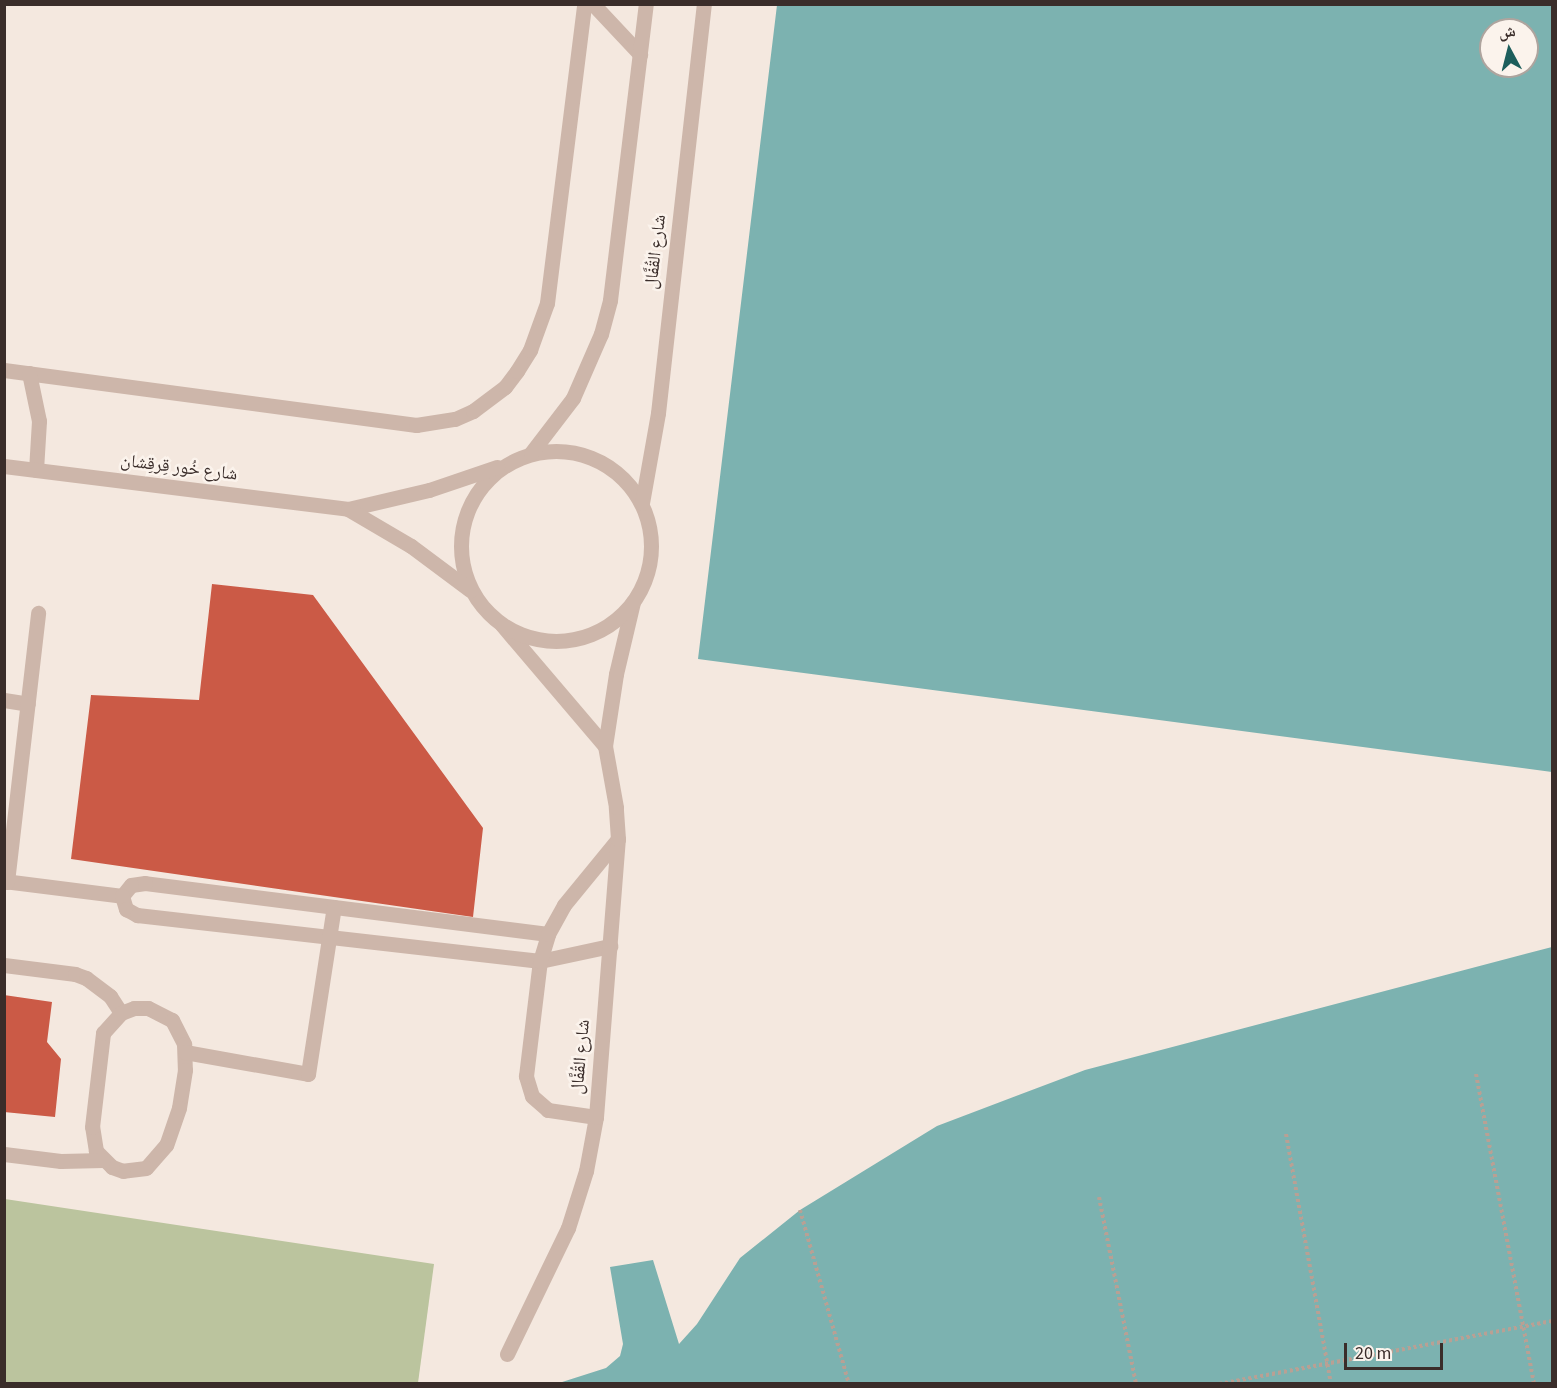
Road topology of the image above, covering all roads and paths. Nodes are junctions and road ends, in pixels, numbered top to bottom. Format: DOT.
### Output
graph roads {
  1 [pos="584,4"];
  2 [pos="593,4"];
  3 [pos="646,4"];
  4 [pos="704,4"];
  5 [pos="640,54"];
  6 [pos="4,370"];
  7 [pos="29,373"];
  8 [pos="531,453"];
  9 [pos="509,462"];
  10 [pos="4,466"];
  11 [pos="36,470"];
  12 [pos="642,503"];
  13 [pos="348,509"];
  14 [pos="470,590"];
  15 [pos="633,602"];
  16 [pos="38,614"];
  17 [pos="502,625"];
  18 [pos="4,700"];
  19 [pos="28,704"];
  20 [pos="605,746"];
  21 [pos="10,798"];
  22 [pos="618,839"];
  23 [pos="6,881"];
  24 [pos="122,896"];
  25 [pos="334,907"];
  26 [pos="548,934"];
  27 [pos="330,936"];
  28 [pos="610,946"];
  29 [pos="540,961"];
  30 [pos="4,965"];
  31 [pos="121,1013"];
  32 [pos="185,1052"];
  33 [pos="1476,1074"];
  34 [pos="596,1117"];
  35 [pos="1286,1134"];
  36 [pos="4,1154"];
  37 [pos="103,1160"];
  38 [pos="1100,1197"];
  39 [pos="800,1210"];
  40 [pos="1552,1321"];
  41 [pos="1523,1326"];
  42 [pos="507,1354"];
  43 [pos="1328,1363"];
  44 [pos="849,1383"];
  45 [pos="1136,1383"];
  46 [pos="1219,1383"];
  47 [pos="1331,1383"];
  48 [pos="1534,1383"];
  1 -- 7 [label="street"];
  2 -- 5 [label="street"];
  3 -- 5 [label="street"];
  4 -- 12 [label="street, شارع القُفَّال"];
  5 -- 8 [label="street"];
  6 -- 7 [label="street"];
  7 -- 11 [label="street"];
  8 -- 9 [label="street"];
  8 -- 12 [label="street"];
  9 -- 13 [label="street, شارع خُور قِرقِشان"];
  9 -- 14 [label="street"];
  10 -- 11 [label="street, شارع خُور قِرقِشان"];
  11 -- 13 [label="street, شارع خُور قِرقِشان"];
  12 -- 15 [label="street"];
  13 -- 14 [label="street, شارع خُور قِرقِشان"];
  14 -- 17 [label="street"];
  15 -- 17 [label="street"];
  15 -- 20 [label="street, شارع القُفَّال"];
  16 -- 19 [label="street"];
  17 -- 20 [label="street"];
  18 -- 19 [label="street"];
  19 -- 21 [label="street"];
  20 -- 22 [label="street, شارع القُفَّال"];
  21 -- 23 [label="street"];
  22 -- 26 [label="street"];
  22 -- 28 [label="street, شارع القُفَّال"];
  23 -- 24 [label="street"];
  24 -- 25 [label="street"];
  24 -- 27 [label="street"];
  25 -- 26 [label="street"];
  25 -- 27 [label="street"];
  26 -- 29 [label="street"];
  27 -- 29 [label="street"];
  27 -- 32 [label="street"];
  28 -- 29 [label="street"];
  28 -- 34 [label="street, شارع القُفَّال"];
  29 -- 34 [label="street"];
  30 -- 31 [label="street"];
  31 -- 32 [label="street"];
  31 -- 37 [label="street"];
  32 -- 37 [label="street"];
  33 -- 41 [label="path"];
  34 -- 42 [label="street, شارع القُفَّال"];
  35 -- 43 [label="path"];
  36 -- 37 [label="street"];
  38 -- 45 [label="path"];
  39 -- 44 [label="path"];
  40 -- 41 [label="path"];
  41 -- 43 [label="path"];
  41 -- 48 [label="path"];
  43 -- 46 [label="path"];
  43 -- 47 [label="path"];
}
